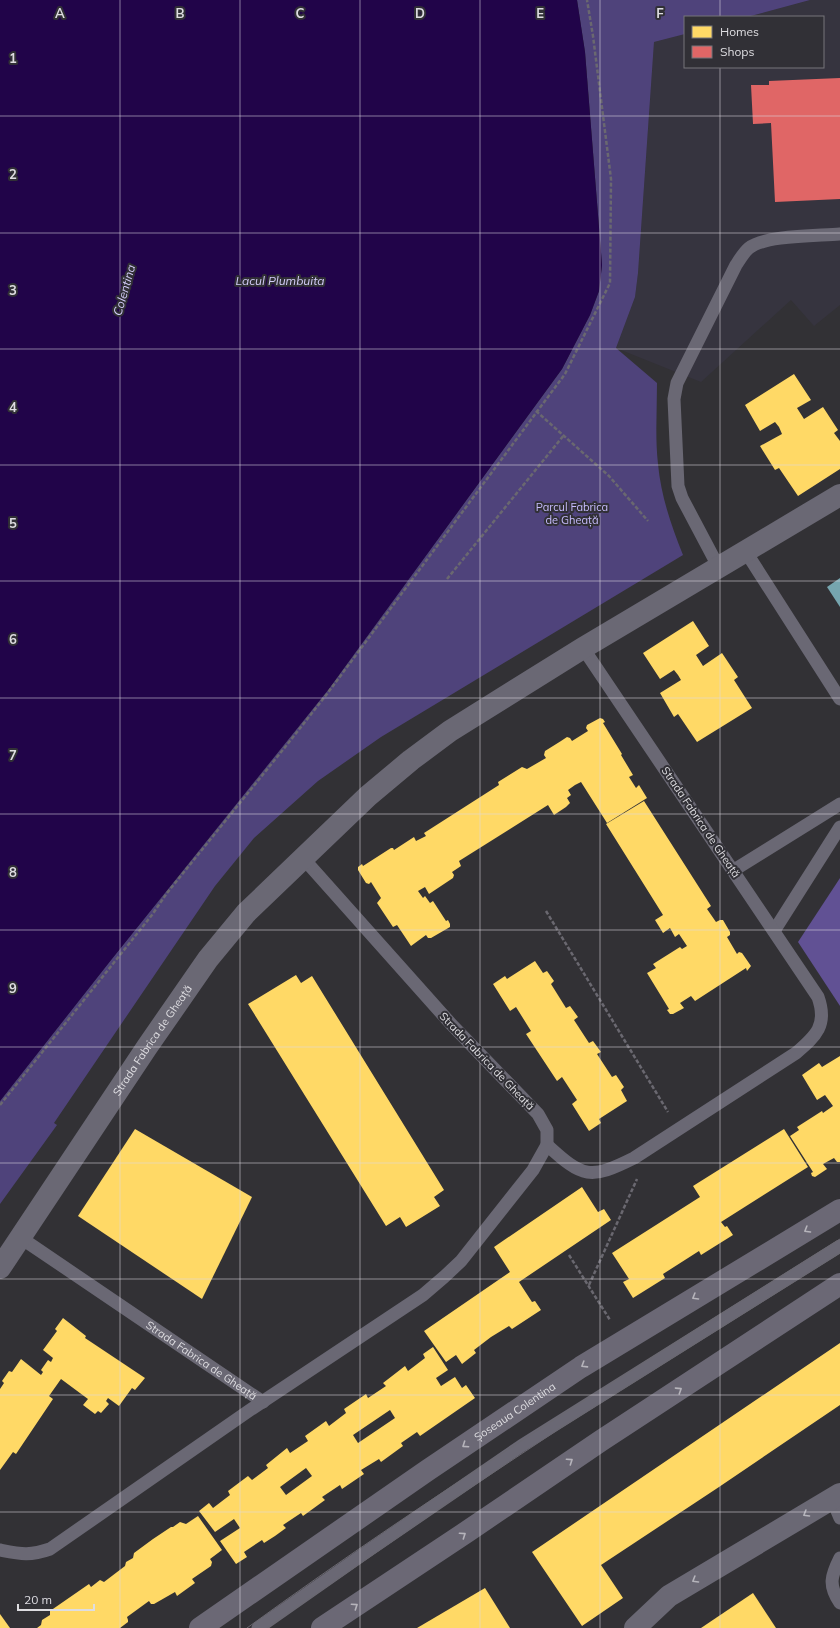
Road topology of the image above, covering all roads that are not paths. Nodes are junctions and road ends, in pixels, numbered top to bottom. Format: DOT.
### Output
graph roads {
  1 [pos="840,234"];
  2 [pos="840,495"];
  3 [pos="746,552"];
  4 [pos="719,568"];
  5 [pos="583,648"];
  6 [pos="840,699"];
  7 [pos="840,804"];
  8 [pos="840,827"];
  9 [pos="303,858"];
  10 [pos="734,870"];
  11 [pos="774,931"];
  12 [pos="547,1146"];
  13 [pos="840,1210"];
  14 [pos="21,1238"];
  15 [pos="840,1246"];
  16 [pos="0,1268"];
  17 [pos="840,1284"];
  18 [pos="262,1402"];
  19 [pos="837,1504"];
  20 [pos="0,1550"];
  21 [pos="840,1558"];
  22 [pos="840,1603"];
  23 [pos="200,1628"];
  24 [pos="258,1628"];
  25 [pos="322,1628"];
  26 [pos="635,1628"];
  1 -- 4 [label="lane"];
  2 -- 3 [label="street, Strada Fabrica de Gheață"];
  3 -- 4 [label="street, Strada Fabrica de Gheață"];
  3 -- 6 [label="lane"];
  4 -- 5 [label="street, Strada Fabrica de Gheață"];
  5 -- 9 [label="street, Strada Fabrica de Gheață"];
  5 -- 10 [label="lane, Strada Fabrica de Gheață"];
  7 -- 10 [label="lane"];
  8 -- 11 [label="lane"];
  9 -- 12 [label="lane, Strada Fabrica de Gheață"];
  9 -- 14 [label="street, Strada Fabrica de Gheață"];
  10 -- 11 [label="lane, Strada Fabrica de Gheață"];
  11 -- 12 [label="lane, Strada Fabrica de Gheață"];
  12 -- 18 [label="lane"];
  13 -- 23 [label="main road, Șoseaua Colentina, one-way"];
  14 -- 16 [label="street, Strada Fabrica de Gheață"];
  14 -- 18 [label="lane, Strada Fabrica de Gheață"];
  15 -- 24 [label="lane"];
  25 -- 17 [label="main road, one-way"];
  18 -- 20 [label="lane"];
  19 -- 26 [label="street, one-way"];
  21 -- 22 [label="lane"];
}
